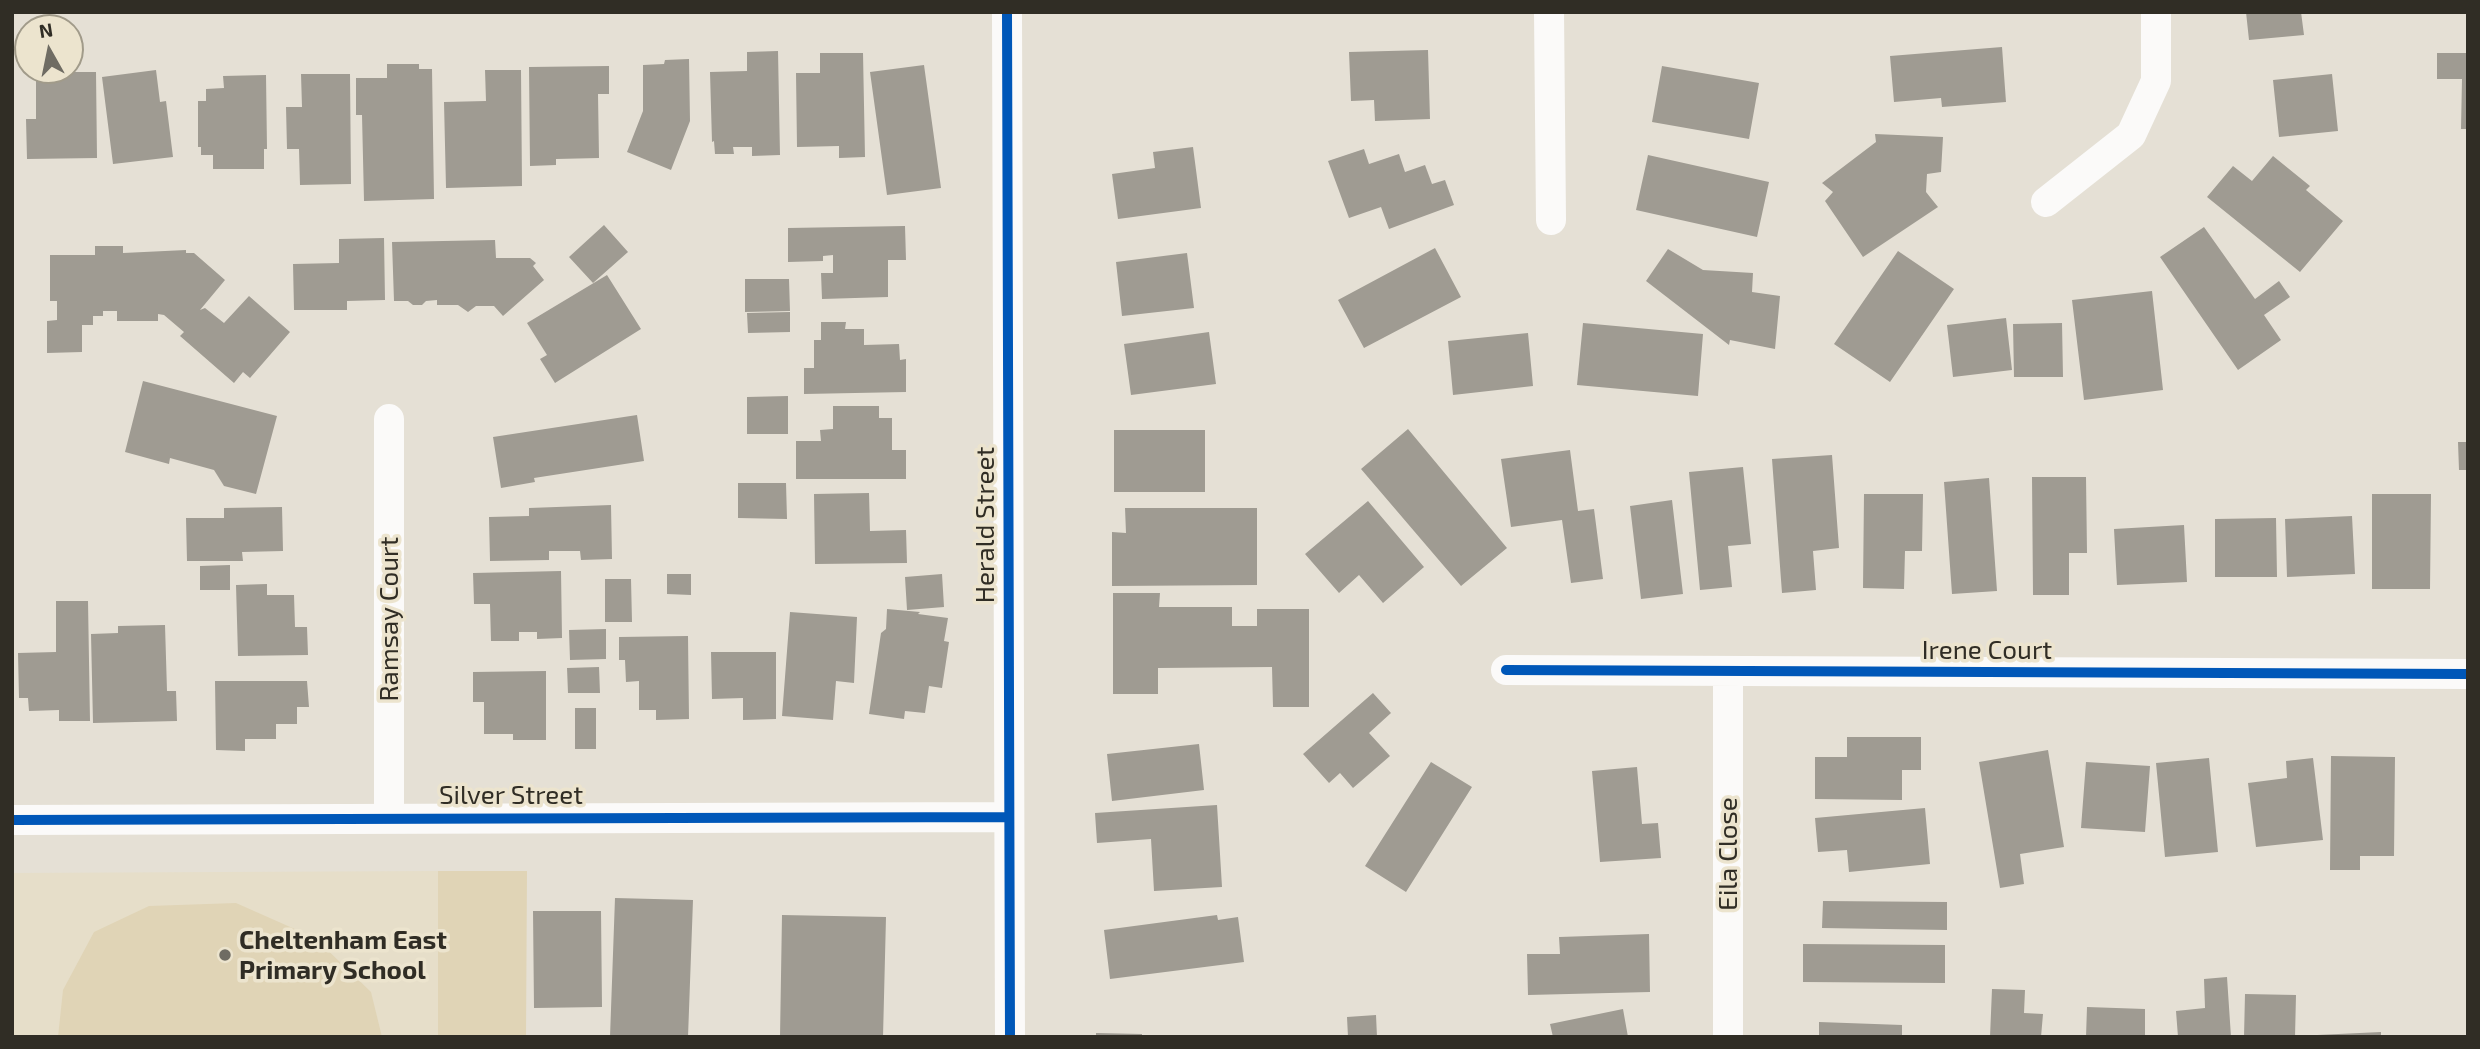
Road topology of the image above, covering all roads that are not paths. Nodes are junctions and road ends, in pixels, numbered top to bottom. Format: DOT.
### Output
graph roads {
  1 [pos="1007,12"];
  2 [pos="1549,12"];
  3 [pos="2156,12"];
  4 [pos="2046,202"];
  5 [pos="1551,220"];
  6 [pos="389,419"];
  7 [pos="1506,670"];
  8 [pos="1728,672"];
  9 [pos="2468,674"];
  10 [pos="1009,817"];
  11 [pos="389,818"];
  12 [pos="12,820"];
  13 [pos="1010,1037"];
  14 [pos="1728,1037"];
  1 -- 10 [label="street, Herald Street"];
  2 -- 5 [label="street"];
  3 -- 4 [label="street"];
  6 -- 11 [label="street, Ramsay Court"];
  7 -- 8 [label="street, Irene Court"];
  8 -- 9 [label="street, Irene Court"];
  8 -- 14 [label="street, Eila Close"];
  10 -- 11 [label="street, Silver Street"];
  10 -- 13 [label="street, Herald Street"];
  11 -- 12 [label="street, Silver Street"];
}
